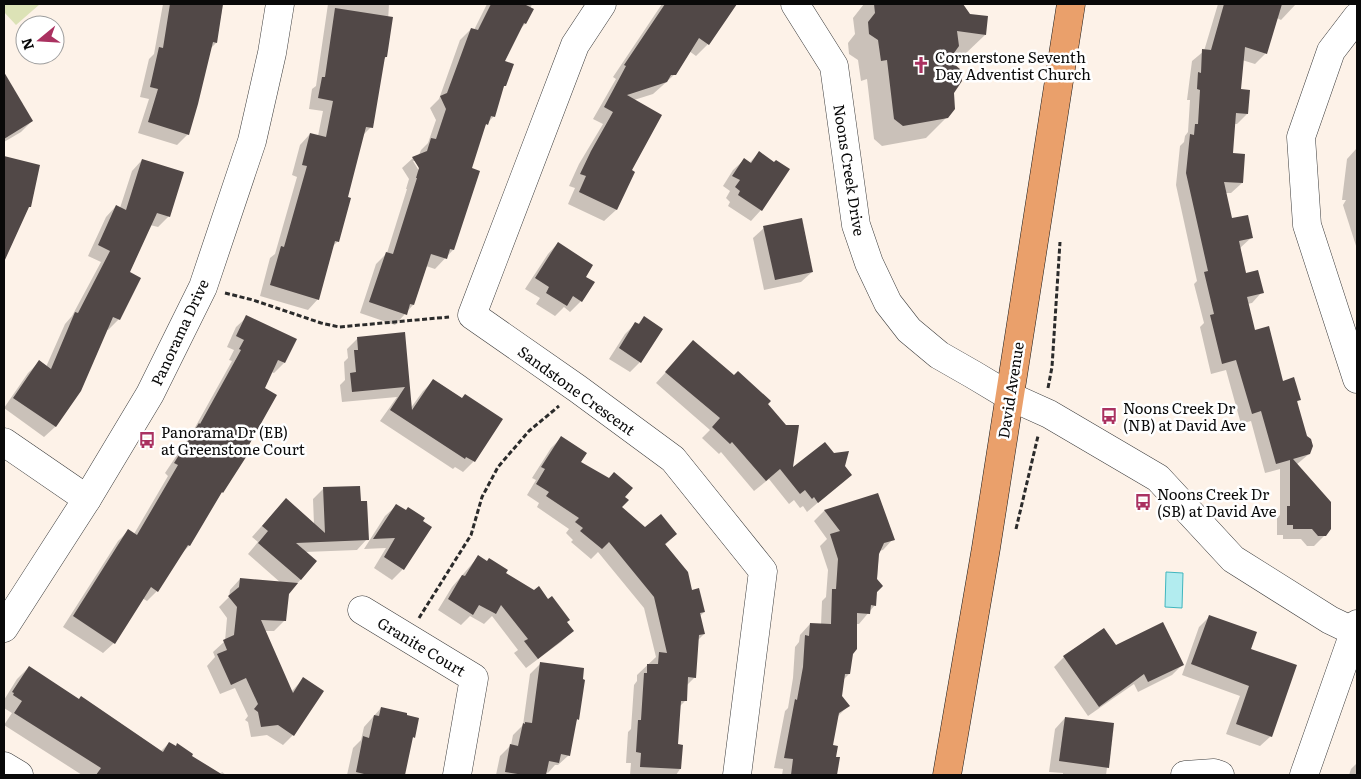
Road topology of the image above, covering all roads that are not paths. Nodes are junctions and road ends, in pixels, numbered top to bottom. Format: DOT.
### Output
graph roads {
  1 [pos="280,4"];
  2 [pos="602,4"];
  3 [pos="795,4"];
  4 [pos="1071,4"];
  5 [pos="1357,17"];
  6 [pos="1357,379"];
  7 [pos="1009,396"];
  8 [pos="4,442"];
  9 [pos="87,498"];
  10 [pos="362,610"];
  11 [pos="4,628"];
  12 [pos="1356,630"];
  13 [pos="4,766"];
  14 [pos="19,775"];
  15 [pos="457,775"];
  16 [pos="737,775"];
  17 [pos="947,775"];
  18 [pos="1185,775"];
  19 [pos="1220,775"];
  20 [pos="1304,775"];
  1 -- 9 [label="street, Panorama Drive"];
  2 -- 16 [label="street, Sandstone Crescent"];
  3 -- 7 [label="street, Noons Creek Drive"];
  4 -- 7 [label="main road, David Avenue"];
  5 -- 6 [label="street"];
  7 -- 12 [label="street, Noons Creek Drive"];
  7 -- 17 [label="main road, David Avenue"];
  8 -- 9 [label="street"];
  9 -- 11 [label="street, Panorama Drive"];
  10 -- 15 [label="street, Granite Court"];
  12 -- 20 [label="street"];
  13 -- 14 [label="street"];
  18 -- 19 [label="street"];
}
